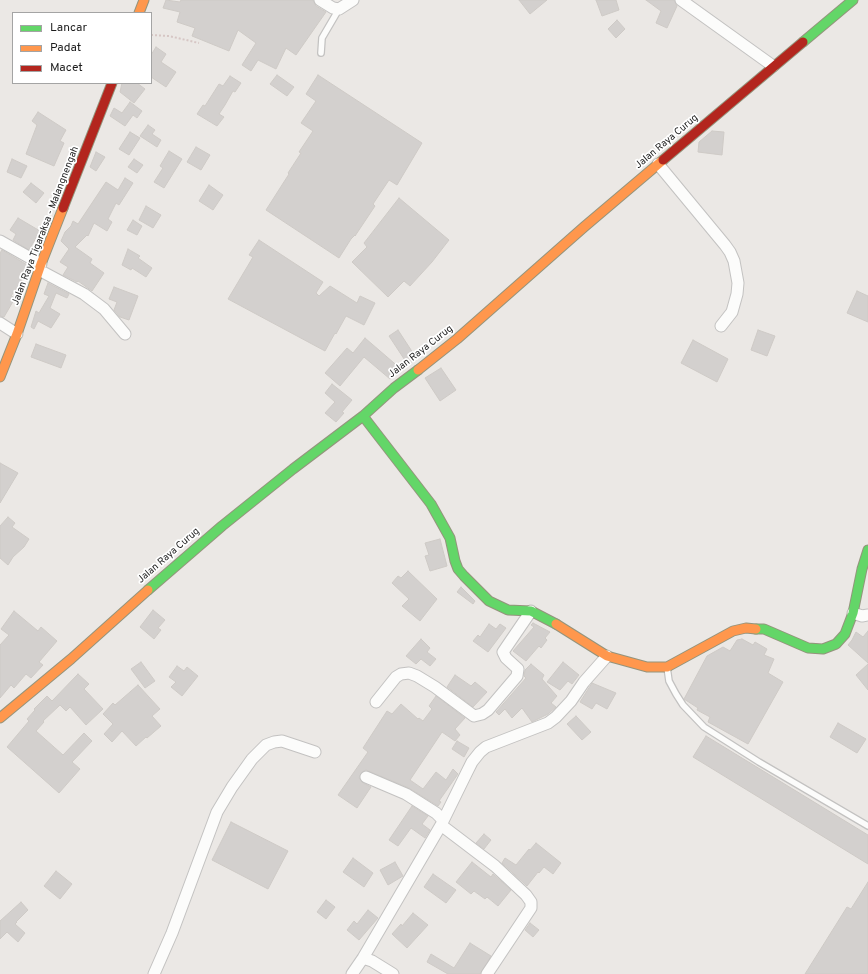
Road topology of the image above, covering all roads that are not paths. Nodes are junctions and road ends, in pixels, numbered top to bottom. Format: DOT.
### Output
graph roads {
  1 [pos="144,0"];
  2 [pos="320,0"];
  3 [pos="353,0"];
  4 [pos="681,0"];
  5 [pos="853,0"];
  6 [pos="338,9"];
  7 [pos="139,12"];
  8 [pos="321,53"];
  9 [pos="773,66"];
  10 [pos="112,84"];
  11 [pos="658,164"];
  12 [pos="0,241"];
  13 [pos="40,267"];
  14 [pos="0,323"];
  15 [pos="721,326"];
  16 [pos="17,334"];
  17 [pos="125,334"];
  18 [pos="0,377"];
  19 [pos="363,416"];
  20 [pos="868,550"];
  21 [pos="531,611"];
  22 [pos="853,613"];
  23 [pos="868,615"];
  24 [pos="607,656"];
  25 [pos="667,667"];
  26 [pos="376,702"];
  27 [pos="0,718"];
  28 [pos="315,752"];
  29 [pos="366,777"];
  30 [pos="442,823"];
  31 [pos="868,826"];
  32 [pos="363,958"];
  33 [pos="154,974"];
  34 [pos="352,974"];
  35 [pos="393,974"];
  36 [pos="487,974"];
  1 -- 7 [label="street"];
  2 -- 6 [label="street"];
  3 -- 6 [label="street"];
  4 -- 9 [label="street"];
  5 -- 9 [label="street, Jalan Raya Curug"];
  6 -- 8 [label="lane"];
  9 -- 11 [label="street, Jalan Raya Curug"];
  10 -- 13 [label="street, Jalan Raya Tigaraksa - Malangnengah"];
  11 -- 15 [label="street"];
  11 -- 19 [label="street, Jalan Raya Curug"];
  12 -- 13 [label="street"];
  13 -- 16 [label="street, Jalan Raya Tigaraksa - Malangnengah"];
  13 -- 17 [label="street"];
  14 -- 16 [label="street"];
  16 -- 18 [label="street, Jalan Raya Tigaraksa - Malangnengah"];
  19 -- 21 [label="street"];
  19 -- 27 [label="street, Jalan Raya Curug"];
  20 -- 22 [label="street"];
  21 -- 24 [label="street"];
  21 -- 26 [label="street"];
  22 -- 23 [label="street"];
  22 -- 25 [label="street"];
  24 -- 25 [label="street"];
  24 -- 30 [label="street"];
  25 -- 31 [label="lane"];
  28 -- 33 [label="street"];
  29 -- 30 [label="street"];
  30 -- 32 [label="street"];
  30 -- 36 [label="street"];
  32 -- 34 [label="street"];
  32 -- 35 [label="street"];
}
